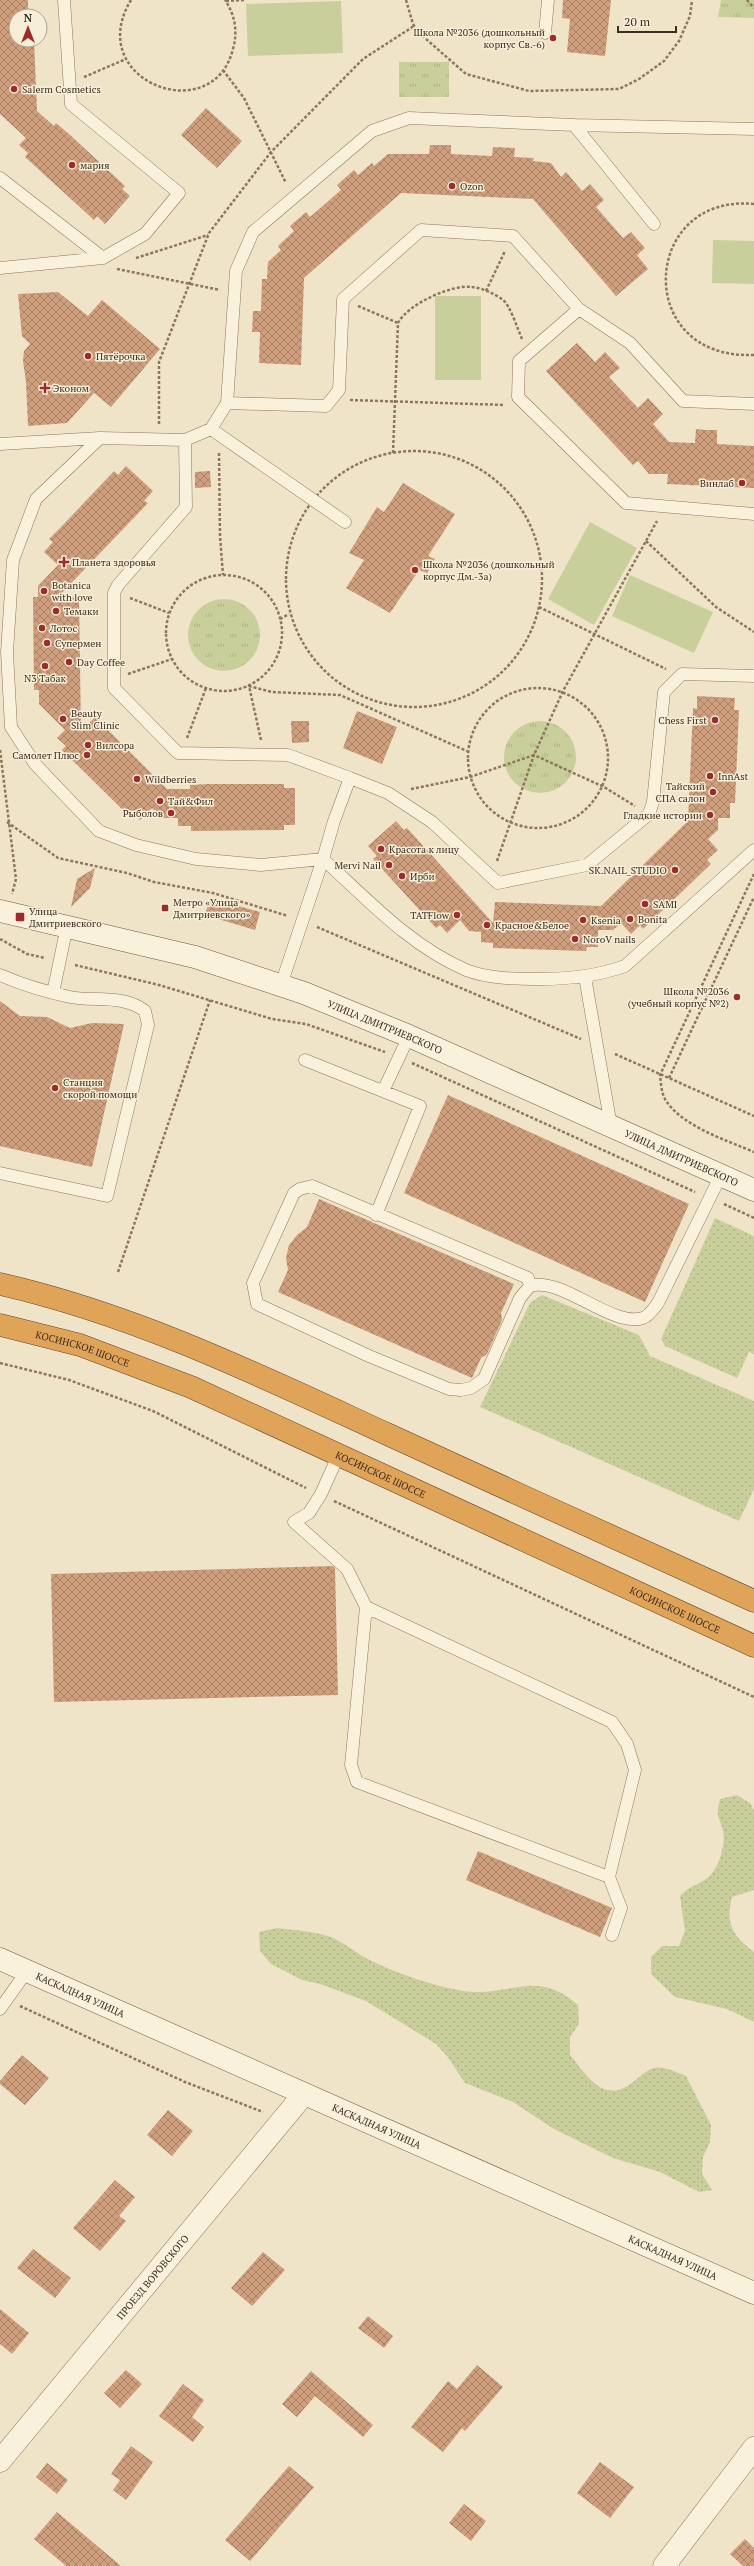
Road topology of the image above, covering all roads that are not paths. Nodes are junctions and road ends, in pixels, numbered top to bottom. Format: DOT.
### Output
graph roads {
  1 [pos="64,0"];
  2 [pos="548,0"];
  3 [pos="545,33"];
  4 [pos="574,125"];
  5 [pos="754,129"];
  6 [pos="0,178"];
  7 [pos="654,224"];
  8 [pos="103,258"];
  9 [pos="0,268"];
  10 [pos="579,309"];
  11 [pos="228,403"];
  12 [pos="754,404"];
  13 [pos="215,432"];
  14 [pos="100,438"];
  15 [pos="185,440"];
  16 [pos="0,444"];
  17 [pos="754,514"];
  18 [pos="345,522"];
  19 [pos="754,676"];
  20 [pos="350,778"];
  21 [pos="754,850"];
  22 [pos="323,858"];
  23 [pos="4,912"];
  24 [pos="67,926"];
  25 [pos="0,975"];
  26 [pos="585,977"];
  27 [pos="281,985"];
  28 [pos="53,993"];
  29 [pos="409,1036"];
  30 [pos="305,1060"];
  31 [pos="384,1090"];
  32 [pos="611,1126"];
  33 [pos="0,1173"];
  34 [pos="721,1175"];
  35 [pos="754,1190"];
  36 [pos="376,1214"];
  37 [pos="0,1284"];
  38 [pos="530,1286"];
  39 [pos="0,1325"];
  40 [pos="339,1454"];
  41 [pos="754,1601"];
  42 [pos="366,1607"];
  43 [pos="754,1646"];
  44 [pos="609,1877"];
  45 [pos="612,1935"];
  46 [pos="0,1959"];
  47 [pos="27,1971"];
  48 [pos="0,2009"];
  49 [pos="304,2094"];
  50 [pos="754,2293"];
  51 [pos="754,2448"];
  52 [pos="0,2461"];
  53 [pos="664,2566"];
  1 -- 8 [label="lane"];
  2 -- 3 [label="lane"];
  4 -- 5 [label="lane"];
  4 -- 7 [label="lane"];
  4 -- 11 [label="lane"];
  6 -- 8 [label="lane"];
  8 -- 9 [label="lane"];
  10 -- 11 [label="lane"];
  10 -- 12 [label="lane"];
  10 -- 17 [label="lane"];
  11 -- 13 [label="lane"];
  13 -- 15 [label="lane"];
  13 -- 18 [label="lane"];
  14 -- 15 [label="lane"];
  14 -- 16 [label="lane"];
  14 -- 22 [label="lane"];
  15 -- 20 [label="lane"];
  19 -- 20 [label="lane"];
  20 -- 22 [label="lane"];
  21 -- 26 [label="lane"];
  22 -- 26 [label="lane"];
  22 -- 27 [label="lane"];
  23 -- 24 [label="street, УЛИЦА ДМИТРИЕВСКОГО"];
  24 -- 27 [label="street, УЛИЦА ДМИТРИЕВСКОГО"];
  24 -- 28 [label="lane"];
  25 -- 28 [label="lane"];
  26 -- 32 [label="lane"];
  27 -- 29 [label="street, УЛИЦА ДМИТРИЕВСКОГО"];
  28 -- 33 [label="lane"];
  29 -- 31 [label="lane"];
  29 -- 32 [label="street, УЛИЦА ДМИТРИЕВСКОГО"];
  30 -- 31 [label="lane"];
  31 -- 36 [label="lane"];
  32 -- 34 [label="street, УЛИЦА ДМИТРИЕВСКОГО"];
  34 -- 35 [label="street, УЛИЦА ДМИТРИЕВСКОГО"];
  34 -- 38 [label="lane"];
  36 -- 38 [label="lane"];
  36 -- 38 [label="lane"];
  37 -- 41 [label="highway"];
  39 -- 40 [label="highway, КОСИНСКОЕ ШОССЕ"];
  40 -- 42 [label="lane"];
  40 -- 43 [label="highway, КОСИНСКОЕ ШОССЕ"];
  42 -- 44 [label="lane"];
  42 -- 44 [label="lane"];
  44 -- 45 [label="lane"];
  46 -- 47 [label="street, КАСКАДНАЯ УЛИЦА"];
  47 -- 48 [label="lane"];
  47 -- 49 [label="street, КАСКАДНАЯ УЛИЦА"];
  49 -- 50 [label="street, КАСКАДНАЯ УЛИЦА"];
  49 -- 52 [label="street, ПРОЕЗД ВОРОВСКОГО"];
  51 -- 53 [label="street"];
}
